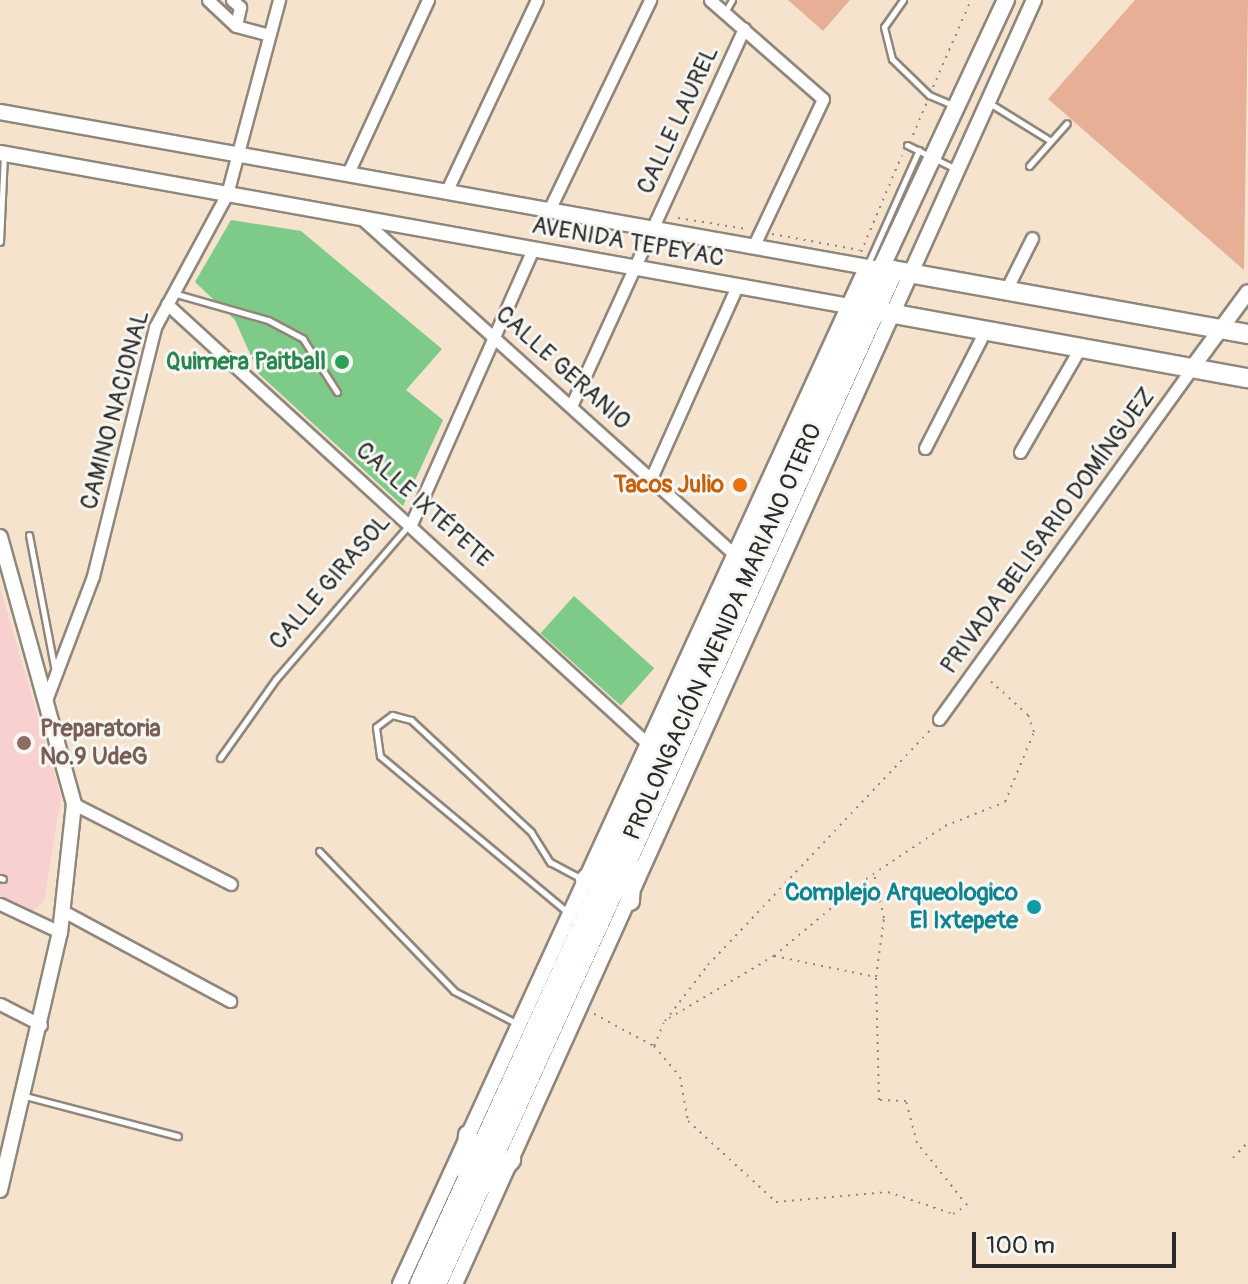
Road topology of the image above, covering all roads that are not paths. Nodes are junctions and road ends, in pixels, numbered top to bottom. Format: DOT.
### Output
graph roads {
  1 [pos="208,0"];
  2 [pos="232,0"];
  3 [pos="279,0"];
  4 [pos="428,0"];
  5 [pos="537,0"];
  6 [pos="650,0"];
  7 [pos="710,0"];
  8 [pos="732,0"];
  9 [pos="903,0"];
  10 [pos="1006,0"];
  11 [pos="1034,0"];
  12 [pos="725,13"];
  13 [pos="236,26"];
  14 [pos="744,29"];
  15 [pos="269,35"];
  16 [pos="986,102"];
  17 [pos="958,107"];
  18 [pos="0,112"];
  19 [pos="1067,123"];
  20 [pos="1051,141"];
  21 [pos="907,145"];
  22 [pos="919,150"];
  23 [pos="2,153"];
  24 [pos="240,154"];
  25 [pos="935,158"];
  26 [pos="1029,166"];
  27 [pos="957,169"];
  28 [pos="348,173"];
  29 [pos="447,190"];
  30 [pos="227,194"];
  31 [pos="550,208"];
  32 [pos="360,218"];
  33 [pos="653,227"];
  34 [pos="1032,238"];
  35 [pos="0,242"];
  36 [pos="754,245"];
  37 [pos="533,249"];
  38 [pos="635,267"];
  39 [pos="887,269"];
  40 [pos="737,286"];
  41 [pos="1006,290"];
  42 [pos="1248,292"];
  43 [pos="170,298"];
  44 [pos="870,310"];
  45 [pos="1220,329"];
  46 [pos="985,331"];
  47 [pos="1248,334"];
  48 [pos="494,336"];
  49 [pos="1080,348"];
  50 [pos="1192,368"];
  51 [pos="1248,378"];
  52 [pos="337,392"];
  53 [pos="572,404"];
  54 [pos="925,448"];
  55 [pos="1020,452"];
  56 [pos="652,476"];
  57 [pos="412,522"];
  58 [pos="29,535"];
  59 [pos="0,537"];
  60 [pos="734,554"];
  61 [pos="57,683"];
  62 [pos="46,700"];
  63 [pos="939,719"];
  64 [pos="647,743"];
  65 [pos="220,758"];
  66 [pos="74,804"];
  67 [pos="626,850"];
  68 [pos="319,851"];
  69 [pos="585,880"];
  70 [pos="231,884"];
  71 [pos="630,901"];
  72 [pos="0,904"];
  73 [pos="63,911"];
  74 [pos="568,916"];
  75 [pos="60,932"];
  76 [pos="230,1001"];
  77 [pos="0,1004"];
  78 [pos="519,1024"];
  79 [pos="41,1025"];
  80 [pos="24,1096"];
  81 [pos="468,1135"];
  82 [pos="178,1136"];
  83 [pos="511,1160"];
  84 [pos="472,1189"];
  85 [pos="0,1190"];
  86 [pos="400,1284"];
  87 [pos="419,1284"];
  88 [pos="437,1284"];
  89 [pos="455,1284"];
  1 -- 13 [label="street"];
  2 -- 13 [label="street"];
  3 -- 15 [label="street, CAMINO NACIONAL"];
  4 -- 28 [label="street"];
  5 -- 29 [label="street"];
  6 -- 31 [label="street"];
  7 -- 12 [label="street"];
  8 -- 12 [label="lane"];
  9 -- 17 [label="lane"];
  10 -- 17 [label="main road, PROLONGACIÓN AVENIDA MARIANO OTERO"];
  11 -- 16 [label="street, PROLONGACIÓN AVENIDA MARIANO OTERO"];
  12 -- 14 [label="street"];
  13 -- 15 [label="street"];
  14 -- 33 [label="street, CALLE LAUREL"];
  14 -- 36 [label="street"];
  15 -- 24 [label="street, CAMINO NACIONAL"];
  16 -- 20 [label="lane"];
  16 -- 27 [label="street, PROLONGACIÓN AVENIDA MARIANO OTERO"];
  17 -- 25 [label="main road, PROLONGACIÓN AVENIDA MARIANO OTERO"];
  18 -- 24 [label="street, AVENIDA TEPEYAC"];
  19 -- 20 [label="lane"];
  20 -- 26 [label="lane"];
  21 -- 22 [label="lane"];
  22 -- 25 [label="lane"];
  22 -- 39 [label="lane"];
  23 -- 30 [label="street, AVENIDA TEPEYAC"];
  23 -- 35 [label="lane"];
  24 -- 28 [label="street, AVENIDA TEPEYAC"];
  24 -- 30 [label="street, CAMINO NACIONAL"];
  25 -- 27 [label="lane"];
  25 -- 39 [label="main road, PROLONGACIÓN AVENIDA MARIANO OTERO"];
  27 -- 39 [label="street, PROLONGACIÓN AVENIDA MARIANO OTERO"];
  28 -- 29 [label="street, AVENIDA TEPEYAC"];
  29 -- 31 [label="street, AVENIDA TEPEYAC"];
  30 -- 32 [label="street, AVENIDA TEPEYAC"];
  30 -- 43 [label="street, CAMINO NACIONAL"];
  31 -- 33 [label="street, AVENIDA TEPEYAC"];
  32 -- 37 [label="street, AVENIDA TEPEYAC"];
  32 -- 48 [label="street, CALLE GERANIO"];
  33 -- 36 [label="street, AVENIDA TEPEYAC"];
  33 -- 38 [label="street, CALLE LAUREL"];
  34 -- 41 [label="street"];
  36 -- 39 [label="street, AVENIDA TEPEYAC"];
  37 -- 38 [label="street, AVENIDA TEPEYAC"];
  37 -- 48 [label="street, CALLE GIRASOL"];
  38 -- 40 [label="street, AVENIDA TEPEYAC"];
  38 -- 53 [label="street, CALLE LAUREL"];
  39 -- 41 [label="main road, AVENIDA TEPEYAC"];
  39 -- 44 [label="main road, PROLONGACIÓN AVENIDA MARIANO OTERO"];
  39 -- 44 [label="street, PROLONGACIÓN AVENIDA MARIANO OTERO"];
  40 -- 44 [label="street, AVENIDA TEPEYAC"];
  40 -- 56 [label="street"];
  41 -- 45 [label="main road, AVENIDA TEPEYAC"];
  42 -- 45 [label="street"];
  43 -- 52 [label="lane"];
  43 -- 57 [label="street, CALLE IXTÉPETE"];
  43 -- 61 [label="street, CAMINO NACIONAL"];
  44 -- 46 [label="main road, AVENIDA TEPEYAC"];
  44 -- 60 [label="street, PROLONGACIÓN AVENIDA MARIANO OTERO"];
  44 -- 67 [label="main road, PROLONGACIÓN AVENIDA MARIANO OTERO"];
  44 -- 71 [label="street, PROLONGACIÓN AVENIDA MARIANO OTERO"];
  45 -- 47 [label="main road, AVENIDA TEPEYAC"];
  45 -- 50 [label="street"];
  46 -- 49 [label="main road, AVENIDA TEPEYAC"];
  46 -- 54 [label="street"];
  48 -- 53 [label="street, CALLE GERANIO"];
  48 -- 57 [label="street, CALLE GIRASOL"];
  49 -- 50 [label="main road, AVENIDA TEPEYAC"];
  49 -- 55 [label="street"];
  50 -- 51 [label="main road, AVENIDA TEPEYAC"];
  50 -- 63 [label="street, PRIVADA BELISARIO DOMÍNGUEZ"];
  53 -- 56 [label="street, CALLE GERANIO"];
  56 -- 60 [label="street, CALLE GERANIO"];
  57 -- 64 [label="street, CALLE IXTÉPETE"];
  57 -- 65 [label="lane, CALLE GIRASOL"];
  58 -- 61 [label="lane"];
  59 -- 62 [label="street"];
  60 -- 64 [label="street, PROLONGACIÓN AVENIDA MARIANO OTERO"];
  61 -- 62 [label="street, CAMINO NACIONAL"];
  62 -- 66 [label="street"];
  64 -- 69 [label="street, PROLONGACIÓN AVENIDA MARIANO OTERO"];
  66 -- 70 [label="street"];
  66 -- 73 [label="street"];
  67 -- 69 [label="main road"];
  67 -- 71 [label="main road"];
  67 -- 84 [label="main road, PROLONGACIÓN AVENIDA MARIANO OTERO"];
  68 -- 78 [label="lane"];
  69 -- 74 [label="street, PROLONGACIÓN AVENIDA MARIANO OTERO"];
  69 -- 74 [label="lane"];
  71 -- 83 [label="street, PROLONGACIÓN AVENIDA MARIANO OTERO"];
  72 -- 75 [label="street"];
  73 -- 75 [label="street"];
  73 -- 76 [label="street"];
  74 -- 78 [label="street, PROLONGACIÓN AVENIDA MARIANO OTERO"];
  75 -- 79 [label="street"];
  77 -- 79 [label="street"];
  78 -- 81 [label="street, PROLONGACIÓN AVENIDA MARIANO OTERO"];
  79 -- 80 [label="street"];
  80 -- 82 [label="lane"];
  80 -- 85 [label="street"];
  81 -- 84 [label="main road"];
  81 -- 86 [label="street, PROLONGACIÓN AVENIDA MARIANO OTERO"];
  83 -- 84 [label="main road"];
  83 -- 89 [label="street, PROLONGACIÓN AVENIDA MARIANO OTERO"];
  84 -- 87 [label="main road, PROLONGACIÓN AVENIDA MARIANO OTERO"];
  84 -- 88 [label="main road, PROLONGACIÓN AVENIDA MARIANO OTERO"];
}
